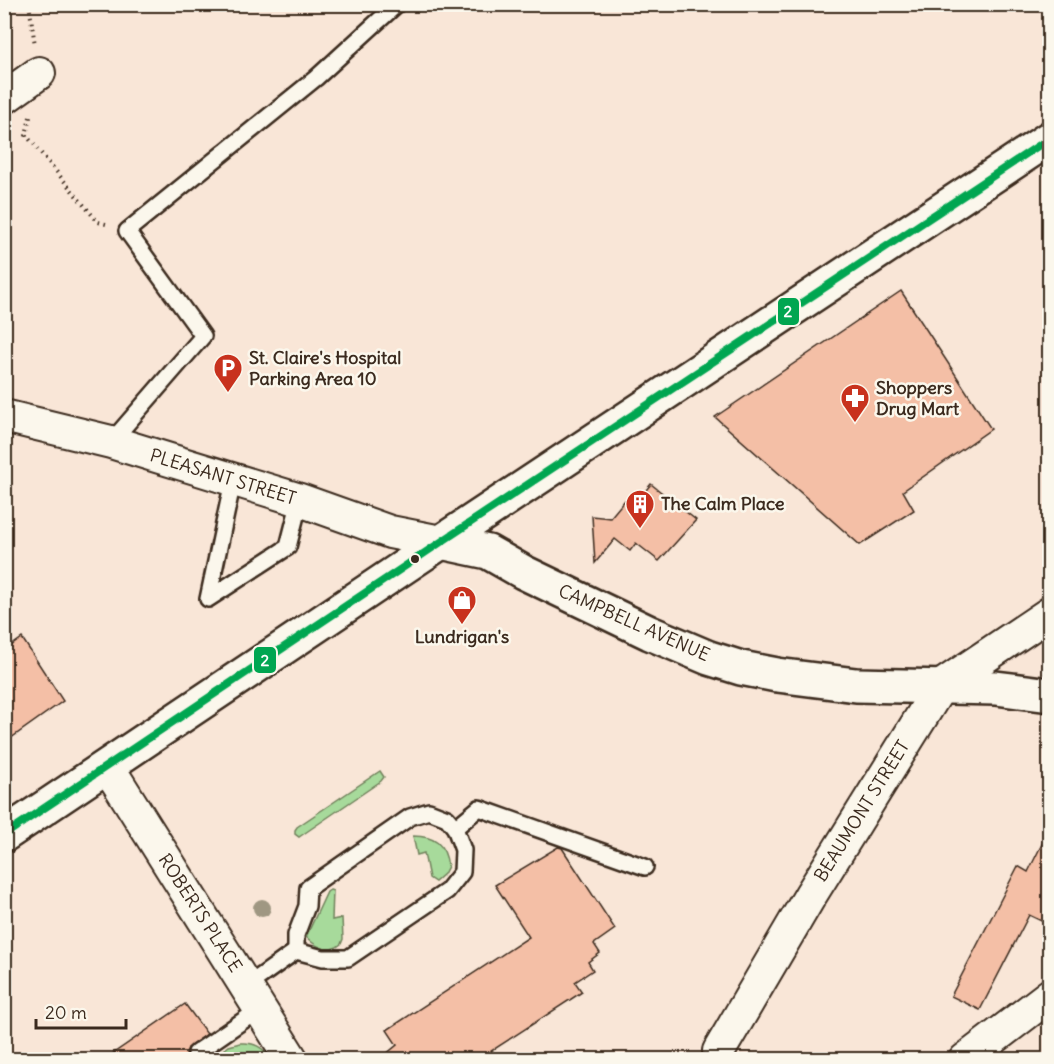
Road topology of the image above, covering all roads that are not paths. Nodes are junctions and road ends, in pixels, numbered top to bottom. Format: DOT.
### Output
graph roads {
  1 [pos="397,4"];
  2 [pos="39,73"];
  3 [pos="4,98"];
  4 [pos="1050,138"];
  5 [pos="4,416"];
  6 [pos="111,442"];
  7 [pos="233,481"];
  8 [pos="300,500"];
  9 [pos="441,542"];
  10 [pos="1050,613"];
  11 [pos="940,687"];
  12 [pos="1050,695"];
  13 [pos="108,767"];
  14 [pos="455,828"];
  15 [pos="4,835"];
  16 [pos="645,867"];
  17 [pos="296,951"];
  18 [pos="1050,995"];
  19 [pos="254,998"];
  20 [pos="719,1051"];
  21 [pos="196,1053"];
  22 [pos="292,1059"];
  23 [pos="965,1059"];
  1 -- 6 [label="lane"];
  2 -- 3 [label="street"];
  4 -- 9 [label="main road"];
  5 -- 6 [label="street, PLEASANT STREET"];
  6 -- 7 [label="street, PLEASANT STREET"];
  7 -- 8 [label="street, PLEASANT STREET"];
  7 -- 8 [label="lane"];
  8 -- 9 [label="street, PLEASANT STREET"];
  9 -- 11 [label="main road, CAMPBELL AVENUE"];
  9 -- 13 [label="main road"];
  10 -- 11 [label="street, BEAUMONT STREET"];
  11 -- 12 [label="main road, CAMPBELL AVENUE"];
  11 -- 20 [label="street, BEAUMONT STREET"];
  13 -- 15 [label="main road"];
  13 -- 19 [label="street, ROBERTS PLACE"];
  14 -- 16 [label="lane"];
  14 -- 17 [label="lane"];
  14 -- 17 [label="lane"];
  17 -- 19 [label="lane"];
  18 -- 23 [label="street"];
  19 -- 21 [label="lane"];
  19 -- 22 [label="street, ROBERTS PLACE"];
}
